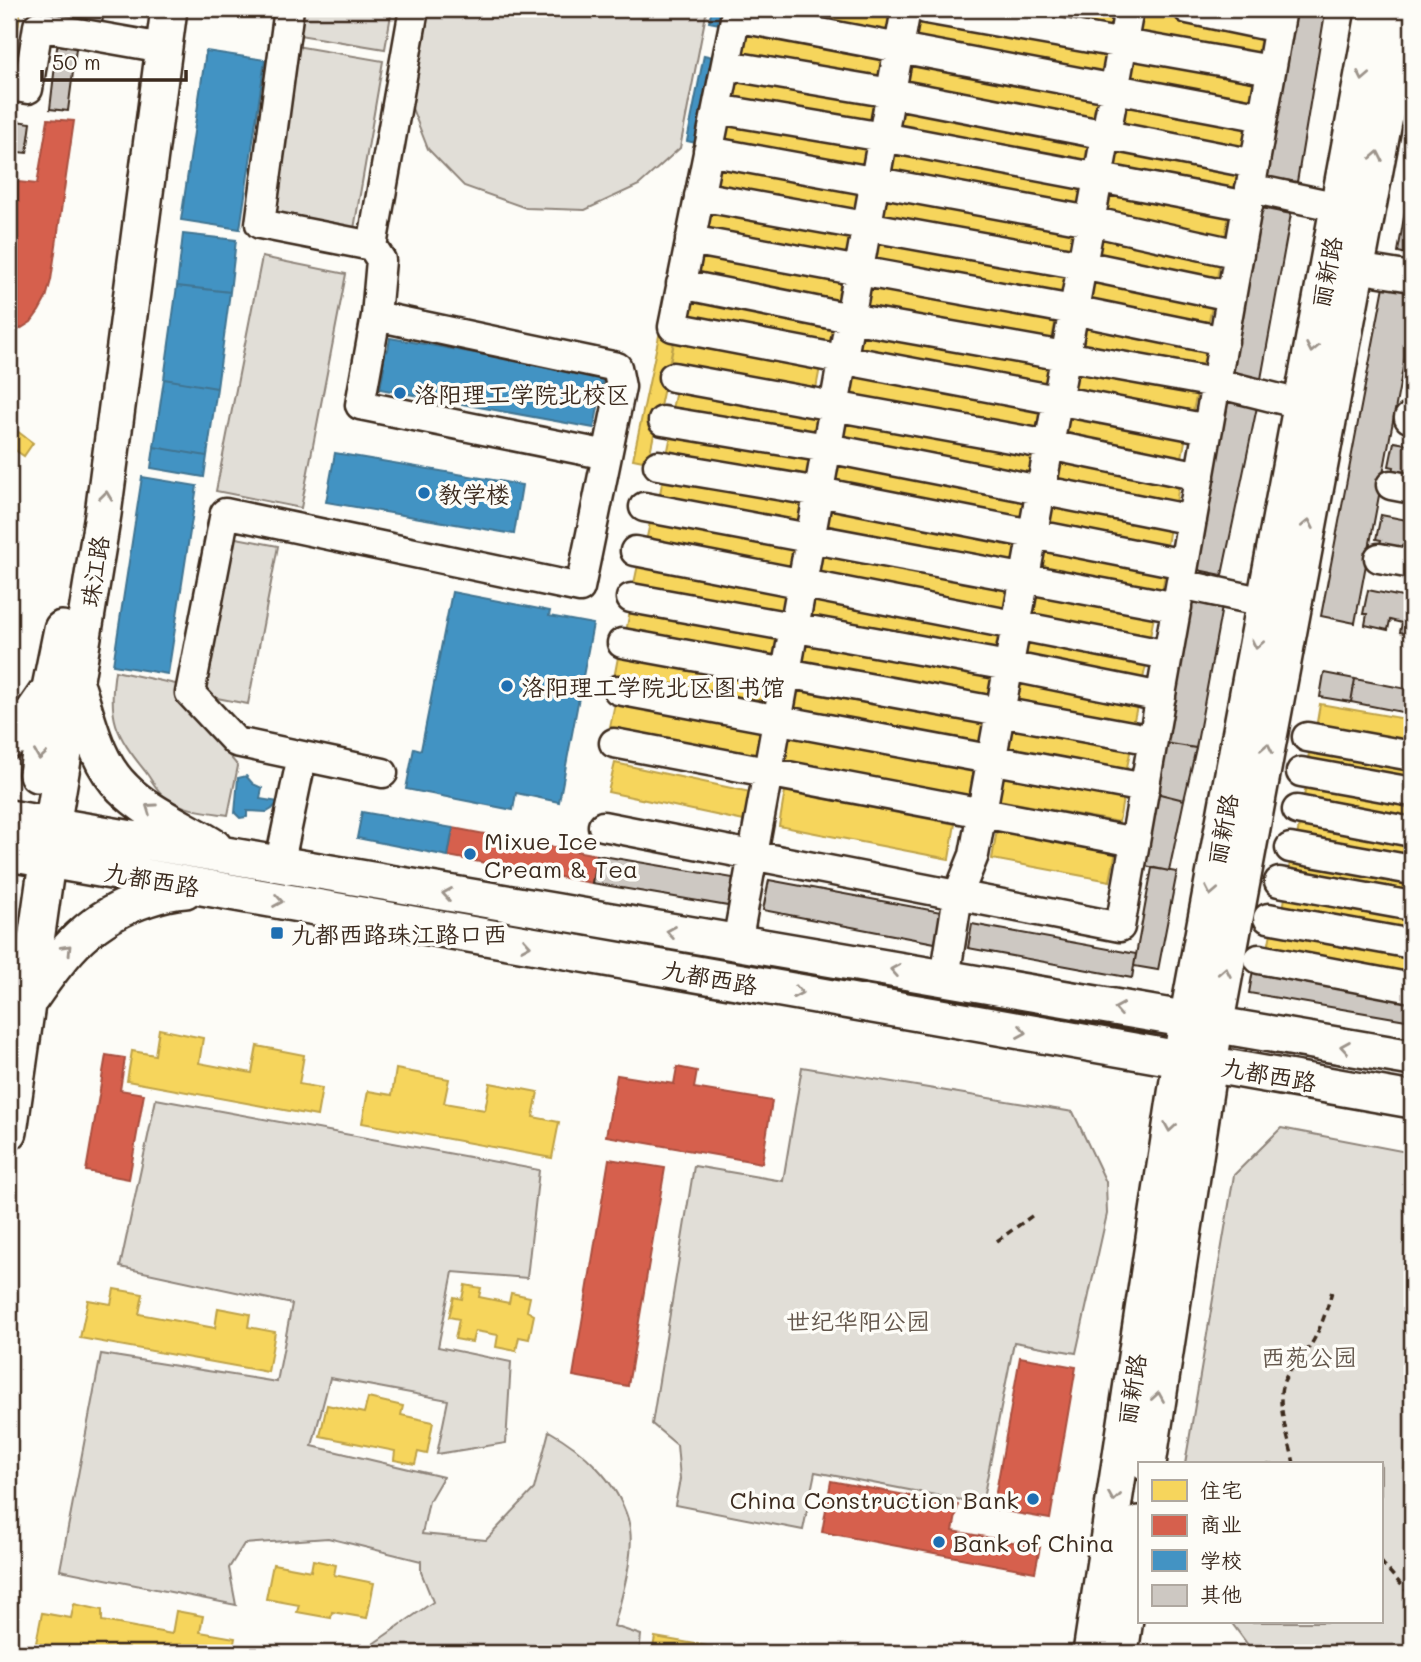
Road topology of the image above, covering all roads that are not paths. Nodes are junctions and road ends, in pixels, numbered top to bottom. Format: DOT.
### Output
graph roads {
  1 [pos="151,9"];
  2 [pos="169,9"];
  3 [pos="289,9"];
  4 [pos="414,9"];
  5 [pos="906,9"];
  6 [pos="926,9"];
  7 [pos="1129,9"];
  8 [pos="1188,9"];
  9 [pos="1390,10"];
  10 [pos="736,13"];
  11 [pos="39,17"];
  12 [pos="1281,18"];
  13 [pos="1123,43"];
  14 [pos="146,45"];
  15 [pos="899,48"];
  16 [pos="726,65"];
  17 [pos="1271,70"];
  18 [pos="9,86"];
  19 [pos="1114,89"];
  20 [pos="891,93"];
  21 [pos="717,109"];
  22 [pos="1263,117"];
  23 [pos="1106,136"];
  24 [pos="883,137"];
  25 [pos="708,151"];
  26 [pos="1098,177"];
  27 [pos="875,181"];
  28 [pos="1251,186"];
  29 [pos="699,196"];
  30 [pos="1352,210"];
  31 [pos="1090,222"];
  32 [pos="866,227"];
  33 [pos="690,240"];
  34 [pos="372,246"];
  35 [pos="1239,254"];
  36 [pos="1082,265"];
  37 [pos="1356,268"];
  38 [pos="859,272"];
  39 [pos="1412,277"];
  40 [pos="681,284"];
  41 [pos="1231,296"];
  42 [pos="1073,310"];
  43 [pos="376,316"];
  44 [pos="850,318"];
  45 [pos="1224,341"];
  46 [pos="1065,356"];
  47 [pos="842,360"];
  48 [pos="673,377"];
  49 [pos="1216,383"];
  50 [pos="1057,400"];
  51 [pos="834,406"];
  52 [pos="1316,407"];
  53 [pos="663,421"];
  54 [pos="1208,429"];
  55 [pos="1049,445"];
  56 [pos="827,448"];
  57 [pos="607,455"];
  58 [pos="658,465"];
  59 [pos="1200,476"];
  60 [pos="1040,490"];
  61 [pos="818,492"];
  62 [pos="644,507"];
  63 [pos="1192,520"];
  64 [pos="1032,534"];
  65 [pos="810,537"];
  66 [pos="635,551"];
  67 [pos="1379,558"];
  68 [pos="1412,565"];
  69 [pos="1024,576"];
  70 [pos="802,583"];
  71 [pos="1181,585"];
  72 [pos="631,598"];
  73 [pos="1279,605"];
  74 [pos="1015,626"];
  75 [pos="794,629"];
  76 [pos="622,643"];
  77 [pos="1168,655"];
  78 [pos="1008,666"];
  79 [pos="786,672"];
  80 [pos="63,686"];
  81 [pos="618,690"];
  82 [pos="1161,697"];
  83 [pos="999,710"];
  84 [pos="777,719"];
  85 [pos="1307,737"];
  86 [pos="1153,740"];
  87 [pos="9,741"];
  88 [pos="614,743"];
  89 [pos="302,756"];
  90 [pos="1412,756"];
  91 [pos="991,759"];
  92 [pos="768,772"];
  93 [pos="1301,772"];
  94 [pos="383,774"];
  95 [pos="1145,788"];
  96 [pos="1412,792"];
  97 [pos="1297,810"];
  98 [pos="981,812"];
  99 [pos="603,826"];
  100 [pos="1412,832"];
  101 [pos="29,839"];
  102 [pos="1135,842"];
  103 [pos="1290,848"];
  104 [pos="753,855"];
  105 [pos="229,856"];
  106 [pos="279,866"];
  107 [pos="1412,870"];
  108 [pos="1279,882"];
  109 [pos="210,889"];
  110 [pos="958,895"];
  111 [pos="1412,906"];
  112 [pos="1268,918"];
  113 [pos="737,943"];
  114 [pos="1412,944"];
  115 [pos="1259,959"];
  116 [pos="945,978"];
  117 [pos="1412,988"];
  118 [pos="14,1002"];
  119 [pos="1201,1023"];
  120 [pos="1412,1058"];
  121 [pos="1194,1061"];
  122 [pos="1412,1100"];
  123 [pos="9,1132"];
  124 [pos="1148,1462"];
  125 [pos="1138,1531"];
  126 [pos="1091,1653"];
  127 [pos="1120,1653"];
  1 -- 14 [label="main road, 珠江路"];
  80 -- 2 [label="main road, 珠江路, one-way"];
  3 -- 34 [label="street"];
  4 -- 34 [label="street"];
  5 -- 15 [label="street"];
  6 -- 13 [label="street"];
  7 -- 13 [label="street"];
  8 -- 12 [label="street"];
  9 -- 30 [label="main road, 丽新路"];
  10 -- 15 [label="street"];
  10 -- 16 [label="street"];
  11 -- 14 [label="street"];
  11 -- 18 [label="street"];
  12 -- 17 [label="street"];
  13 -- 17 [label="street"];
  13 -- 19 [label="street"];
  14 -- 80 [label="main road, 珠江路"];
  15 -- 19 [label="street"];
  15 -- 20 [label="street"];
  16 -- 20 [label="street"];
  16 -- 21 [label="street"];
  17 -- 22 [label="street"];
  19 -- 22 [label="street"];
  19 -- 23 [label="street"];
  20 -- 23 [label="street"];
  20 -- 24 [label="street"];
  21 -- 24 [label="street"];
  21 -- 25 [label="street"];
  22 -- 28 [label="street"];
  23 -- 26 [label="street"];
  23 -- 28 [label="street"];
  24 -- 26 [label="street"];
  24 -- 27 [label="street"];
  25 -- 27 [label="street"];
  25 -- 29 [label="street"];
  26 -- 28 [label="street"];
  26 -- 31 [label="street"];
  27 -- 31 [label="street"];
  27 -- 32 [label="street"];
  28 -- 30 [label="street"];
  28 -- 35 [label="street"];
  29 -- 32 [label="street"];
  29 -- 33 [label="street"];
  30 -- 37 [label="main road, 丽新路"];
  30 -- 52 [label="main road, 丽新路, one-way"];
  31 -- 35 [label="street"];
  31 -- 36 [label="street"];
  32 -- 36 [label="street"];
  32 -- 38 [label="street"];
  33 -- 38 [label="street"];
  33 -- 40 [label="street"];
  34 -- 43 [label="street"];
  35 -- 41 [label="street"];
  36 -- 41 [label="street"];
  36 -- 42 [label="street"];
  37 -- 39 [label="street"];
  37 -- 52 [label="main road, 丽新路"];
  38 -- 42 [label="street"];
  38 -- 44 [label="street"];
  40 -- 44 [label="street"];
  40 -- 47 [label="street"];
  41 -- 45 [label="street"];
  42 -- 45 [label="street"];
  42 -- 46 [label="street"];
  43 -- 57 [label="street"];
  43 -- 57 [label="street"];
  44 -- 46 [label="street"];
  44 -- 47 [label="street"];
  45 -- 49 [label="street"];
  46 -- 49 [label="street"];
  46 -- 50 [label="street"];
  47 -- 50 [label="street"];
  47 -- 51 [label="street"];
  48 -- 51 [label="street"];
  49 -- 52 [label="street"];
  49 -- 54 [label="street"];
  50 -- 54 [label="street"];
  50 -- 55 [label="street"];
  51 -- 55 [label="street"];
  51 -- 56 [label="street"];
  52 -- 73 [label="main road, 丽新路"];
  53 -- 56 [label="street"];
  54 -- 59 [label="street"];
  55 -- 59 [label="street"];
  55 -- 60 [label="street"];
  56 -- 60 [label="street"];
  56 -- 61 [label="street"];
  57 -- 89 [label="street"];
  58 -- 61 [label="street"];
  59 -- 63 [label="street"];
  60 -- 63 [label="street"];
  60 -- 64 [label="street"];
  61 -- 64 [label="street"];
  61 -- 65 [label="street"];
  62 -- 65 [label="street"];
  63 -- 71 [label="street"];
  64 -- 69 [label="street"];
  64 -- 71 [label="street"];
  65 -- 69 [label="street"];
  65 -- 70 [label="street"];
  66 -- 70 [label="street"];
  67 -- 68 [label="street"];
  69 -- 71 [label="street"];
  69 -- 74 [label="street"];
  70 -- 74 [label="street"];
  70 -- 75 [label="street"];
  71 -- 73 [label="street"];
  71 -- 77 [label="street"];
  72 -- 75 [label="street"];
  73 -- 119 [label="main road, 丽新路"];
  74 -- 77 [label="street"];
  74 -- 78 [label="street"];
  75 -- 78 [label="street"];
  75 -- 79 [label="street"];
  76 -- 79 [label="street"];
  77 -- 82 [label="street"];
  78 -- 82 [label="street"];
  78 -- 83 [label="street"];
  79 -- 83 [label="street"];
  79 -- 84 [label="street"];
  80 -- 87 [label="main road"];
  80 -- 101 [label="main road, 珠江路"];
  105 -- 80 [label="main road, one-way"];
  81 -- 84 [label="street"];
  82 -- 86 [label="street"];
  83 -- 86 [label="street"];
  83 -- 91 [label="street"];
  84 -- 91 [label="street"];
  84 -- 92 [label="street"];
  85 -- 90 [label="street"];
  86 -- 95 [label="street"];
  88 -- 92 [label="street"];
  89 -- 94 [label="street"];
  89 -- 106 [label="street"];
  91 -- 95 [label="street"];
  91 -- 98 [label="street"];
  92 -- 98 [label="street"];
  92 -- 104 [label="street"];
  93 -- 96 [label="street"];
  95 -- 102 [label="street"];
  97 -- 100 [label="street"];
  98 -- 102 [label="street"];
  98 -- 110 [label="street"];
  99 -- 104 [label="street"];
  101 -- 105 [label="main road, 九都西路"];
  101 -- 109 [label="main road, 九都西路"];
  101 -- 118 [label="main road, 珠江路"];
  102 -- 110 [label="street"];
  103 -- 107 [label="street"];
  104 -- 110 [label="street"];
  104 -- 113 [label="street"];
  105 -- 106 [label="main road, 九都西路"];
  113 -- 106 [label="main road, 九都西路, one-way"];
  108 -- 111 [label="street"];
  118 -- 109 [label="main road, one-way"];
  109 -- 121 [label="main road, 九都西路, one-way"];
  110 -- 116 [label="street"];
  112 -- 114 [label="street"];
  116 -- 113 [label="main road, 九都西路, one-way"];
  115 -- 117 [label="street"];
  119 -- 116 [label="main road, 九都西路, one-way"];
  118 -- 123 [label="main road, 珠江路"];
  120 -- 119 [label="main road, 九都西路, one-way"];
  119 -- 121 [label="main road, 丽新路"];
  121 -- 122 [label="main road, 九都西路"];
  124 -- 121 [label="main road, 丽新路, one-way"];
  121 -- 126 [label="main road, 丽新路, one-way"];
  125 -- 127 [label="main road"];
}
